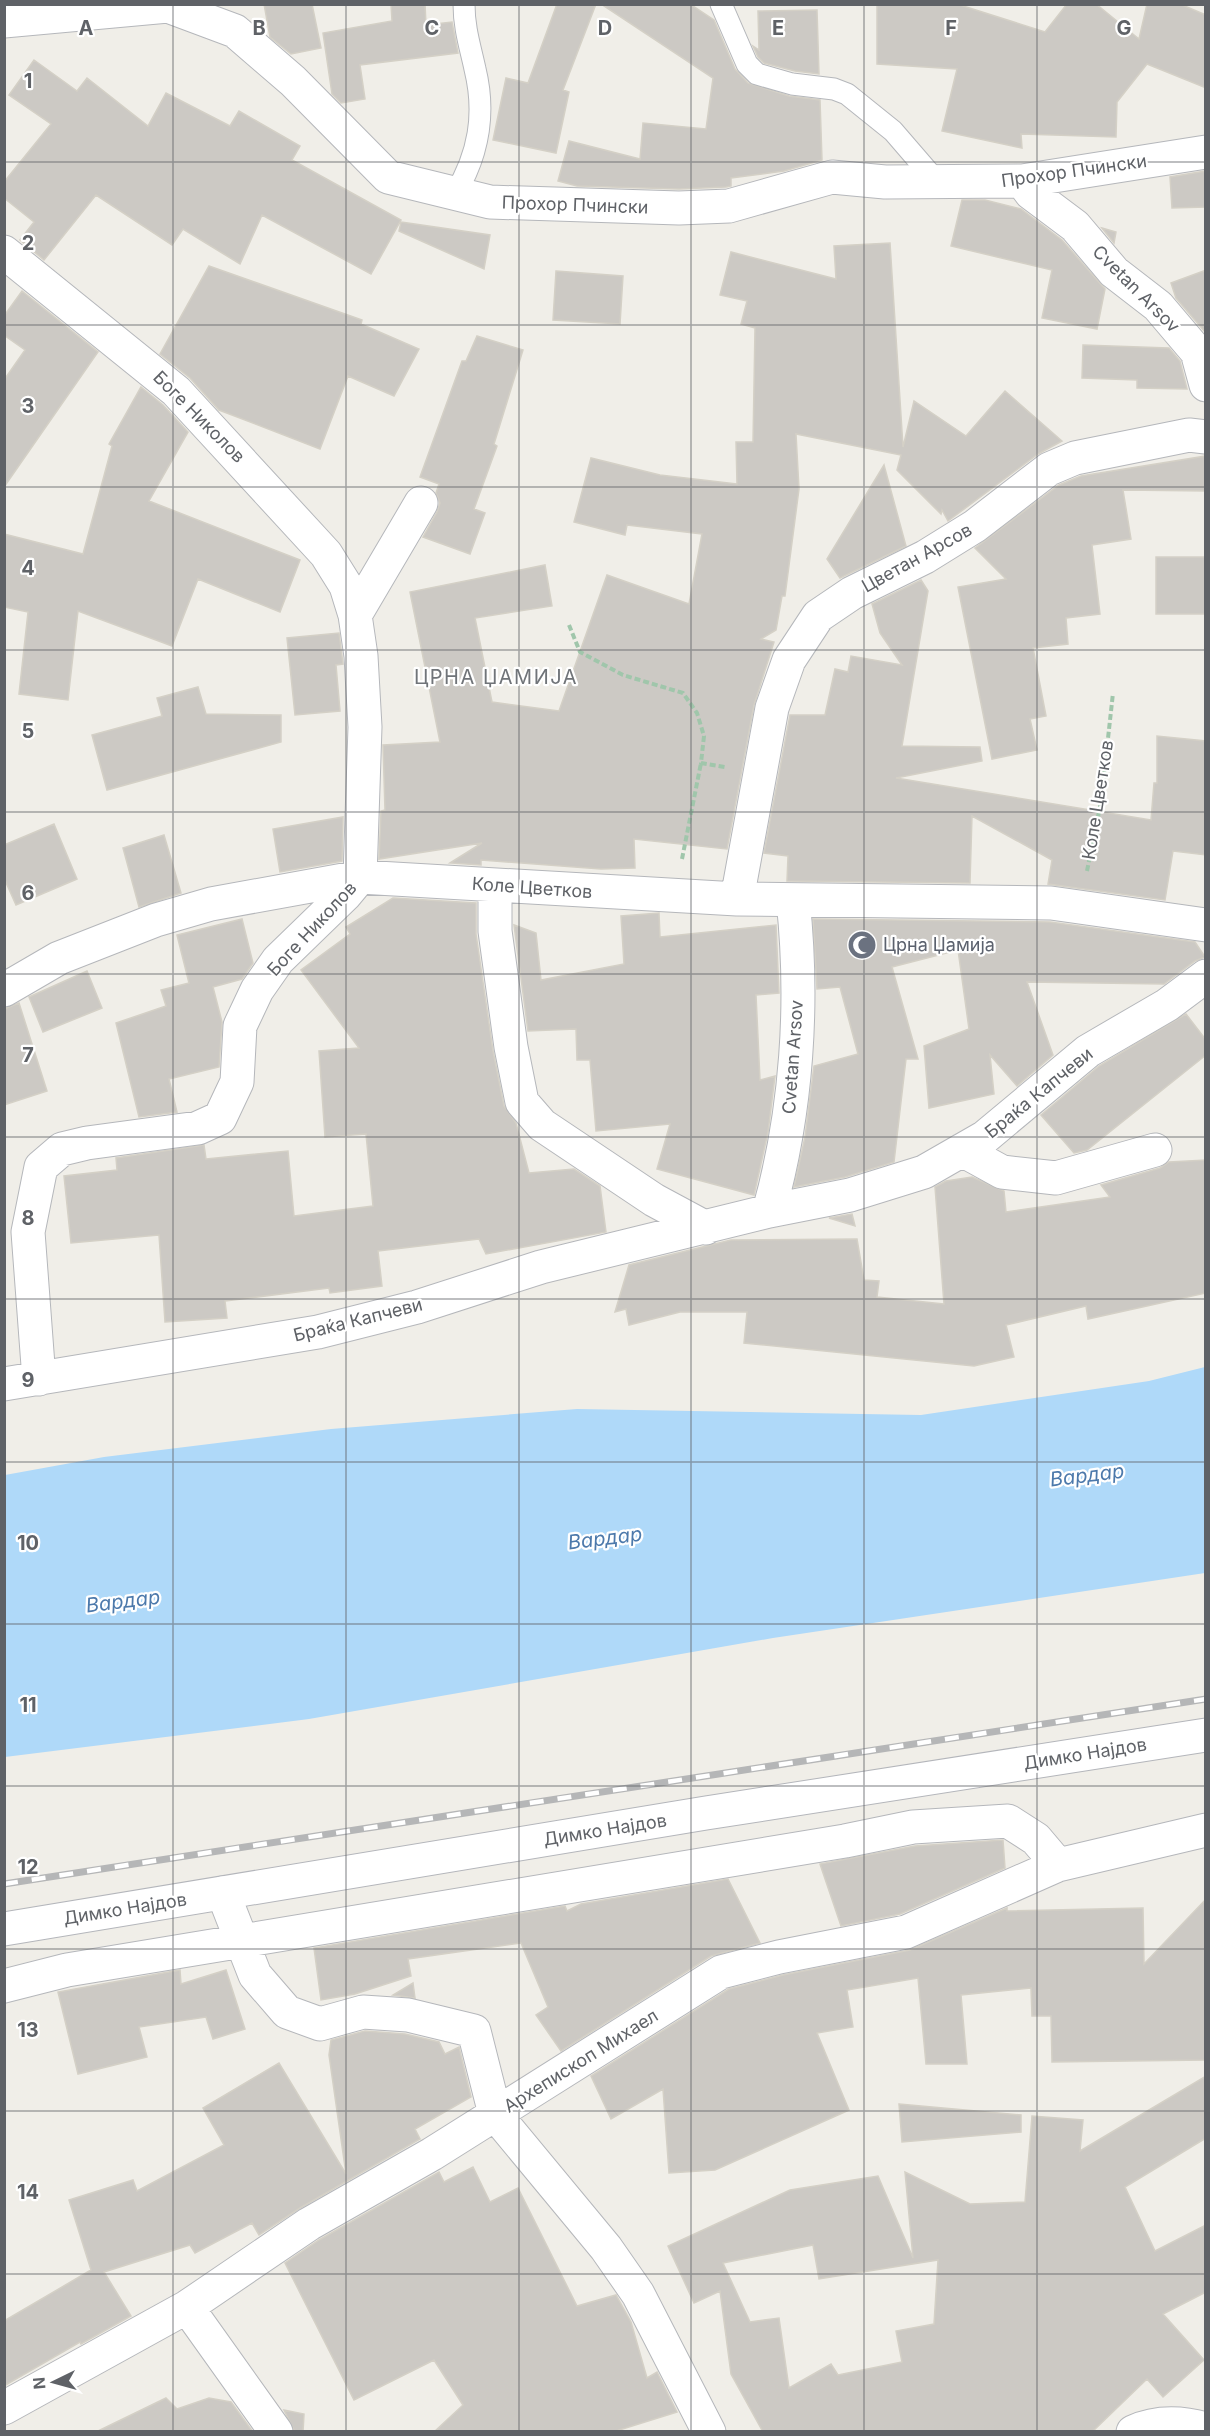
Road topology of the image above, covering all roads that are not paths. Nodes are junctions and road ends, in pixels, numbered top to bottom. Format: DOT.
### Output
graph roads {
  1 [pos="464,4"];
  2 [pos="722,4"];
  3 [pos="168,5"];
  4 [pos="4,21"];
  5 [pos="1206,152"];
  6 [pos="1022,181"];
  7 [pos="937,182"];
  8 [pos="455,194"];
  9 [pos="4,252"];
  10 [pos="1206,385"];
  11 [pos="1206,437"];
  12 [pos="421,503"];
  13 [pos="356,615"];
  14 [pos="360,877"];
  15 [pos="495,886"];
  16 [pos="737,898"];
  17 [pos="793,900"];
  18 [pos="1206,925"];
  19 [pos="1206,976"];
  20 [pos="4,990"];
  21 [pos="962,1150"];
  22 [pos="1155,1150"];
  23 [pos="770,1211"];
  24 [pos="706,1228"];
  25 [pos="39,1379"];
  26 [pos="4,1384"];
  27 [pos="1206,1735"];
  28 [pos="1206,1830"];
  29 [pos="1058,1865"];
  30 [pos="223,1893"];
  31 [pos="4,1929"];
  32 [pos="242,1941"];
  33 [pos="4,1986"];
  34 [pos="495,2114"];
  35 [pos="187,2307"];
  36 [pos="4,2408"];
  37 [pos="1206,2429"];
  38 [pos="276,2432"];
  39 [pos="709,2432"];
  40 [pos="1133,2432"];
  1 -- 8 [label="lane"];
  2 -- 7 [label="lane"];
  3 -- 4 [label="street, Прохор Пчински"];
  3 -- 8 [label="street, Прохор Пчински"];
  5 -- 6 [label="street, Прохор Пчински"];
  6 -- 7 [label="street, Прохор Пчински"];
  6 -- 10 [label="street, Cvetan Arsov"];
  7 -- 8 [label="street, Прохор Пчински"];
  9 -- 13 [label="street, Боге Николов"];
  11 -- 16 [label="street, Цветан Арсов"];
  12 -- 13 [label="street"];
  13 -- 14 [label="street, Боге Николов"];
  14 -- 15 [label="street, Коле Цветков"];
  14 -- 20 [label="street, Коле Цветков"];
  14 -- 25 [label="street, Боге Николов"];
  15 -- 16 [label="street, Коле Цветков"];
  15 -- 24 [label="street"];
  16 -- 17 [label="street, Коле Цветков"];
  17 -- 18 [label="street, Коле Цветков"];
  17 -- 23 [label="street, Cvetan Arsov"];
  19 -- 21 [label="street, Браќа Капчеви"];
  21 -- 22 [label="street, Браќа Капчеви"];
  21 -- 23 [label="street, Браќа Капчеви"];
  23 -- 24 [label="street, Браќа Капчеви"];
  24 -- 25 [label="street, Браќа Капчеви"];
  25 -- 26 [label="street, Браќа Капчеви"];
  27 -- 30 [label="street, Димко Најдов"];
  28 -- 29 [label="street, Архепископ Михаел"];
  29 -- 32 [label="street"];
  29 -- 34 [label="street, Архепископ Михаел"];
  30 -- 31 [label="street, Димко Најдов"];
  30 -- 32 [label="street"];
  32 -- 33 [label="street"];
  32 -- 34 [label="street"];
  34 -- 35 [label="street, Архепископ Михаел"];
  34 -- 39 [label="street"];
  35 -- 36 [label="street, Архепископ Михаел"];
  35 -- 38 [label="street"];
  37 -- 40 [label="street"];
}
